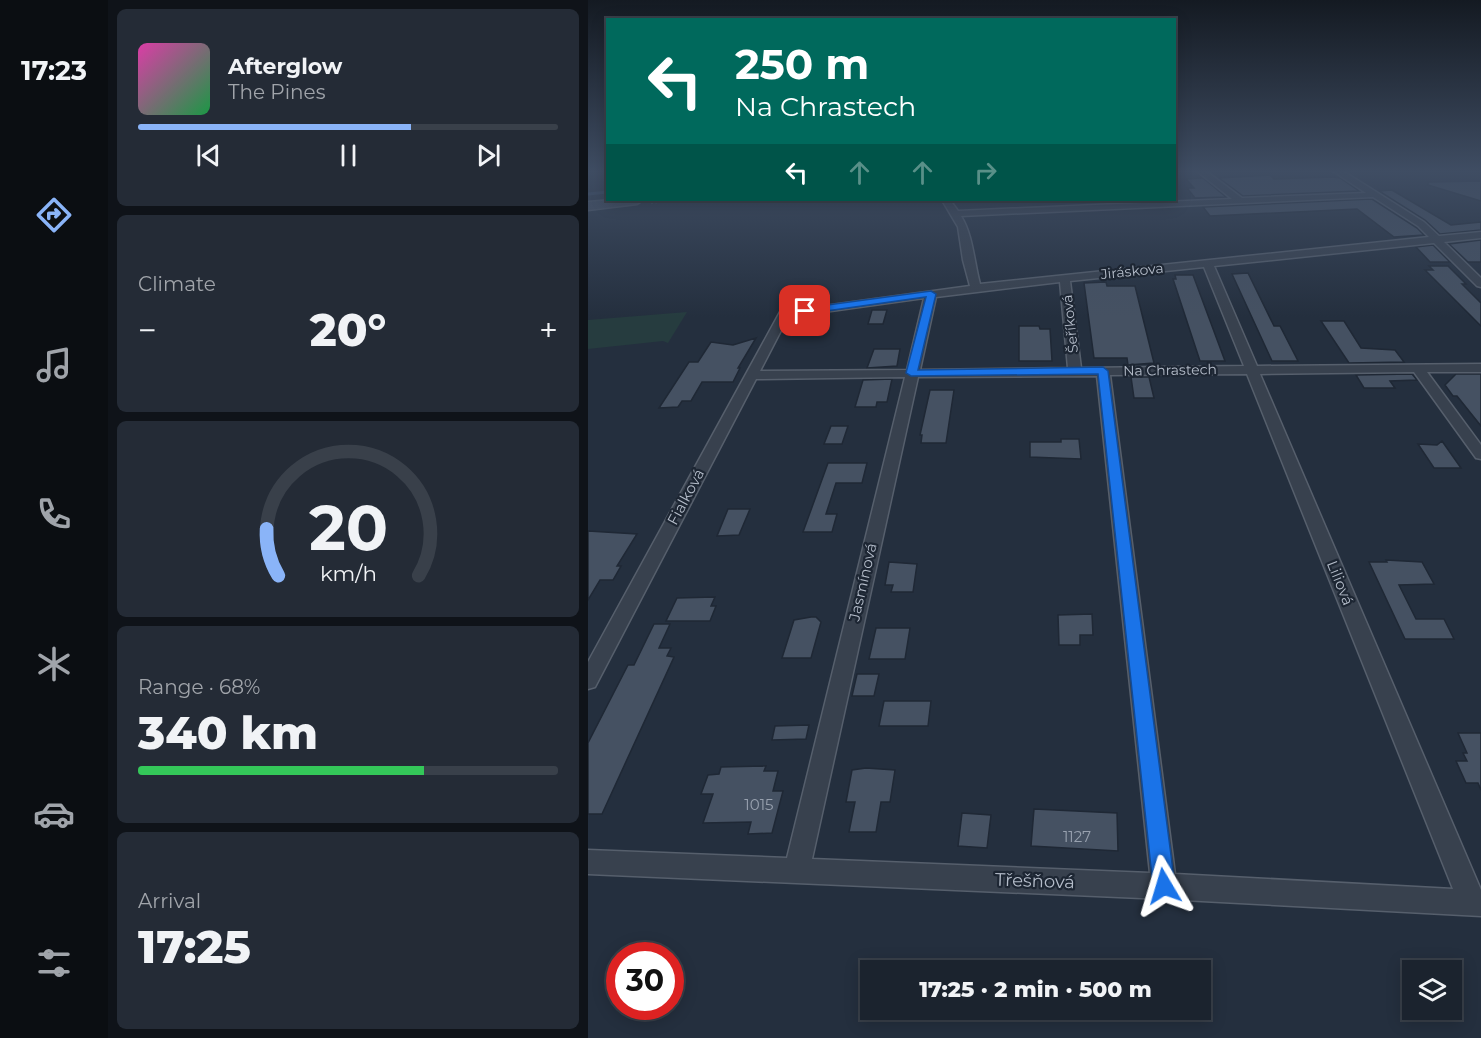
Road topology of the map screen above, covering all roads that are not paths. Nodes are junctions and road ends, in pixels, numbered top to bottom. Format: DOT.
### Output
graph roads {
  1 [pos="958,219"];
  2 [pos="1413,219"];
  3 [pos="1481,235"];
  4 [pos="1434,239"];
  5 [pos="1208,263"];
  6 [pos="1063,278"];
  7 [pos="1481,284"];
  8 [pos="976,288"];
  9 [pos="931,294"];
  10 [pos="784,314"];
  11 [pos="1418,368"];
  12 [pos="1481,368"];
  13 [pos="1252,369"];
  14 [pos="1075,371"];
  15 [pos="1103,371"];
  16 [pos="911,373"];
  17 [pos="752,375"];
  18 [pos="1481,455"];
  19 [pos="588,681"];
  20 [pos="588,862"];
  21 [pos="796,870"];
  22 [pos="1164,886"];
  23 [pos="1476,903"];
  1 -- 8 [label="street"];
  2 -- 4 [label="street"];
  3 -- 4 [label="street, Jiráskova"];
  4 -- 5 [label="street, Jiráskova"];
  4 -- 7 [label="street"];
  5 -- 6 [label="street, Jiráskova"];
  5 -- 13 [label="street, Liliová"];
  6 -- 8 [label="street, Jiráskova"];
  6 -- 14 [label="street, Šeříková"];
  8 -- 9 [label="street, Jiráskova"];
  9 -- 10 [label="street, Jiráskova"];
  9 -- 16 [label="street, Jasmínová"];
  10 -- 17 [label="street, Fialková"];
  11 -- 12 [label="street, Na Chrastech"];
  11 -- 13 [label="street, Na Chrastech"];
  11 -- 18 [label="street"];
  13 -- 15 [label="street, Na Chrastech"];
  13 -- 23 [label="street, Liliová"];
  14 -- 15 [label="street, Na Chrastech"];
  14 -- 16 [label="street, Na Chrastech"];
  15 -- 22 [label="street"];
  16 -- 17 [label="street, Na Chrastech"];
  16 -- 21 [label="street, Jasmínová"];
  17 -- 19 [label="street, Fialková"];
  20 -- 21 [label="street, Třešňová"];
  21 -- 22 [label="street, Třešňová"];
  22 -- 23 [label="street, Třešňová"];
}
